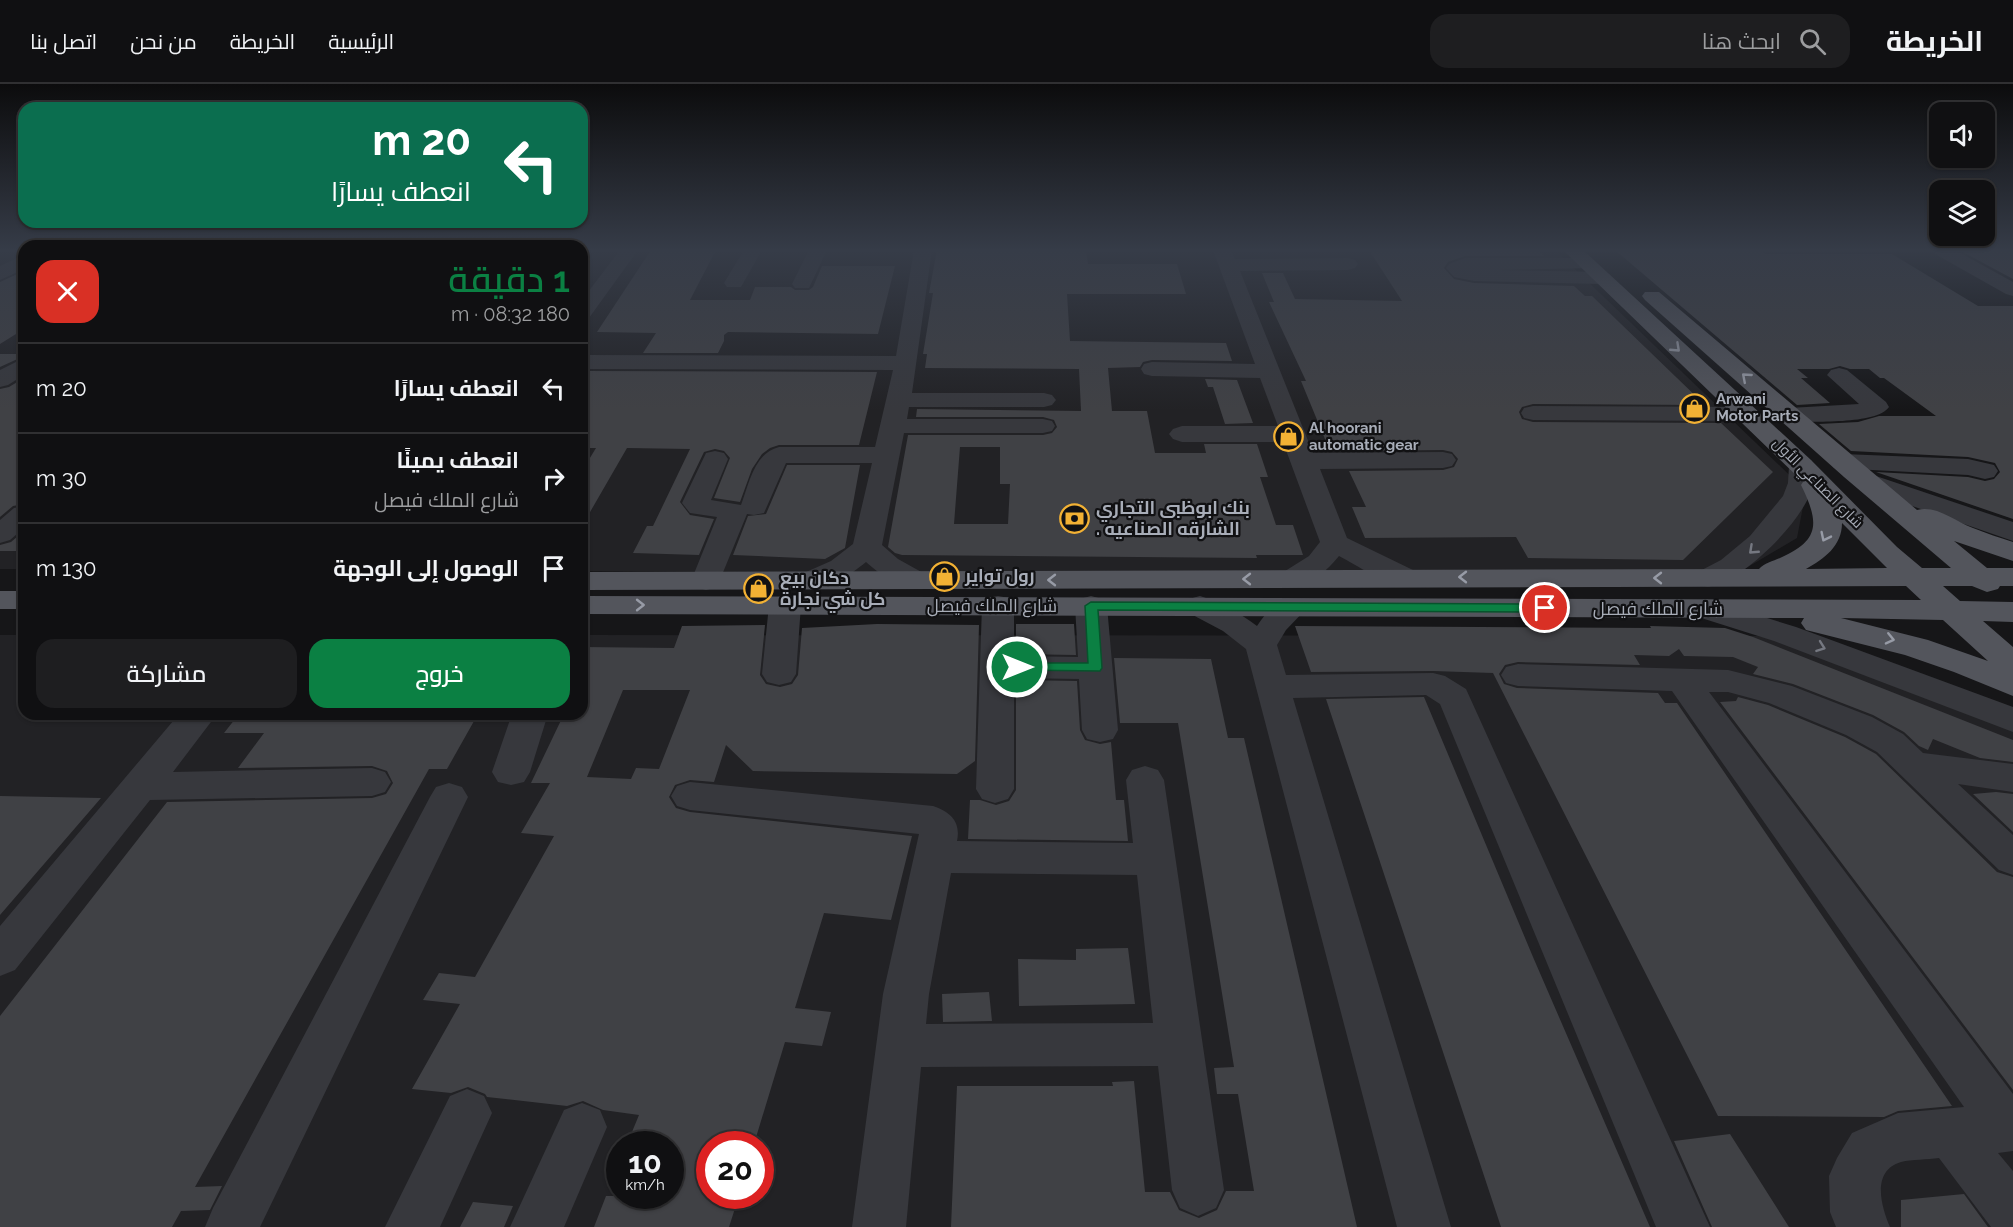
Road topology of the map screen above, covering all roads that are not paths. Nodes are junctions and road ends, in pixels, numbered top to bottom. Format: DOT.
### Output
graph roads {
  1 [pos="915,303"];
  2 [pos="1243,303"];
  3 [pos="1634,303"];
  4 [pos="1646,303"];
  5 [pos="588,362"];
  6 [pos="906,363"];
  7 [pos="18,369"];
  8 [pos="1152,369"];
  9 [pos="1269,371"];
  10 [pos="1839,375"];
  11 [pos="0,380"];
  12 [pos="898,400"];
  13 [pos="1044,400"];
  14 [pos="1533,413"];
  15 [pos="1746,414"];
  16 [pos="1789,415"];
  17 [pos="892,426"];
  18 [pos="1043,426"];
  19 [pos="1182,434"];
  20 [pos="1293,434"];
  21 [pos="887,455"];
  22 [pos="716,459"];
  23 [pos="1443,460"];
  24 [pos="1304,461"];
  25 [pos="1802,466"];
  26 [pos="1985,471"];
  27 [pos="1857,472"];
  28 [pos="754,507"];
  29 [pos="18,519"];
  30 [pos="2013,532"];
  31 [pos="0,534"];
  32 [pos="1335,543"];
  33 [pos="867,547"];
  34 [pos="2013,552"];
  35 [pos="1759,576"];
  36 [pos="1404,577"];
  37 [pos="1914,577"];
  38 [pos="1946,577"];
  39 [pos="1979,577"];
  40 [pos="2013,577"];
  41 [pos="0,578"];
  42 [pos="18,578"];
  43 [pos="914,580"];
  44 [pos="588,581"];
  45 [pos="706,581"];
  46 [pos="808,582"];
  47 [pos="1293,593"];
  48 [pos="1707,593"];
  49 [pos="0,600"];
  50 [pos="18,600"];
  51 [pos="588,605"];
  52 [pos="785,605"];
  53 [pos="998,605"];
  54 [pos="1091,606"];
  55 [pos="1200,606"];
  56 [pos="1751,609"];
  57 [pos="2006,609"];
  58 [pos="1949,610"];
  59 [pos="2013,630"];
  60 [pos="1261,645"];
  61 [pos="2013,665"];
  62 [pos="997,667"];
  63 [pos="1095,668"];
  64 [pos="779,674"];
  65 [pos="1518,675"];
  66 [pos="1682,680"];
  67 [pos="2013,685"];
  68 [pos="1273,687"];
  69 [pos="194,720"];
  70 [pos="528,720"];
  71 [pos="2013,720"];
  72 [pos="1100,730"];
  73 [pos="1914,765"];
  74 [pos="511,772"];
  75 [pos="2013,778"];
  76 [pos="1145,780"];
  77 [pos="372,782"];
  78 [pos="140,786"];
  79 [pos="995,789"];
  80 [pos="690,796"];
  81 [pos="449,797"];
  82 [pos="935,857"];
  83 [pos="1156,859"];
  84 [pos="2013,859"];
  85 [pos="0,957"];
  86 [pos="1179,1044"];
  87 [pos="900,1046"];
  88 [pos="467,1113"];
  89 [pos="582,1127"];
  90 [pos="2010,1127"];
  91 [pos="1950,1133"];
  92 [pos="1198,1190"];
  93 [pos="2013,1213"];
  94 [pos="232,1227"];
  95 [pos="412,1227"];
  96 [pos="537,1227"];
  97 [pos="879,1227"];
  98 [pos="1424,1227"];
  99 [pos="1683,1227"];
  100 [pos="1863,1227"];
  1 -- 6 [label="street"];
  2 -- 9 [label="street"];
  3 -- 15 [label="main road, شارع الصناعي الأول, one-way"];
  16 -- 4 [label="main road, شارع الصناعي الأول, one-way"];
  5 -- 6 [label="street"];
  6 -- 12 [label="street"];
  7 -- 11 [label="street"];
  8 -- 9 [label="street"];
  9 -- 20 [label="street"];
  10 -- 16 [label="street"];
  12 -- 13 [label="street"];
  12 -- 17 [label="street"];
  14 -- 15 [label="street"];
  15 -- 25 [label="main road, شارع الصناعي الأول"];
  16 -- 27 [label="main road, شارع الصناعي الأول"];
  17 -- 18 [label="street"];
  17 -- 21 [label="street"];
  19 -- 20 [label="street"];
  20 -- 24 [label="street"];
  21 -- 28 [label="street"];
  21 -- 33 [label="street"];
  22 -- 45 [label="street"];
  23 -- 24 [label="street"];
  24 -- 32 [label="street"];
  25 -- 35 [label="main road, one-way"];
  25 -- 37 [label="main road, شارع الصناعي الأول"];
  25 -- 38 [label="main road"];
  25 -- 48 [label="street, one-way"];
  26 -- 27 [label="street"];
  27 -- 30 [label="street"];
  27 -- 34 [label="main road"];
  27 -- 39 [label="main road, شارع الصناعي الأول"];
  29 -- 31 [label="street"];
  32 -- 36 [label="street"];
  32 -- 47 [label="street"];
  33 -- 43 [label="street"];
  33 -- 46 [label="street"];
  35 -- 37 [label="main road, شارع الملك فيصل"];
  35 -- 48 [label="main road, شارع الملك فيصل"];
  36 -- 47 [label="main road, شارع الملك فيصل"];
  48 -- 36 [label="main road, شارع الملك فيصل, one-way"];
  37 -- 38 [label="main road, شارع الملك فيصل"];
  37 -- 57 [label="main road"];
  37 -- 58 [label="main road, شارع الصناعي الأول"];
  38 -- 39 [label="main road, شارع الملك فيصل"];
  38 -- 57 [label="main road"];
  39 -- 40 [label="main road, شارع الملك فيصل"];
  39 -- 57 [label="main road, شارع الصناعي الأول"];
  41 -- 42 [label="main road"];
  43 -- 46 [label="main road, شارع الملك فيصل"];
  47 -- 43 [label="main road, شارع الملك فيصل, one-way"];
  44 -- 45 [label="main road, شارع الملك فيصل"];
  45 -- 46 [label="main road, شارع الملك فيصل"];
  47 -- 48 [label="main road, شارع الملك فيصل"];
  47 -- 55 [label="main road, شارع الملك فيصل"];
  47 -- 60 [label="street"];
  48 -- 56 [label="main road, شارع الملك فيصل"];
  48 -- 71 [label="street, one-way"];
  49 -- 50 [label="main road"];
  51 -- 52 [label="main road, شارع الملك فيصل, one-way"];
  52 -- 53 [label="main road, شارع الملك فيصل"];
  52 -- 64 [label="street"];
  53 -- 54 [label="main road, شارع الملك فيصل"];
  53 -- 62 [label="street"];
  54 -- 55 [label="main road, شارع الملك فيصل"];
  54 -- 63 [label="street"];
  55 -- 60 [label="street"];
  56 -- 58 [label="main road, شارع الملك فيصل"];
  56 -- 67 [label="main road, one-way"];
  57 -- 58 [label="main road, شارع الملك فيصل"];
  57 -- 59 [label="main road"];
  58 -- 61 [label="main road, شارع الصناعي الأول"];
  60 -- 68 [label="street"];
  62 -- 63 [label="street"];
  62 -- 79 [label="street"];
  63 -- 72 [label="street"];
  65 -- 66 [label="street"];
  66 -- 73 [label="street"];
  66 -- 90 [label="street"];
  68 -- 98 [label="street"];
  68 -- 99 [label="street"];
  69 -- 78 [label="street"];
  70 -- 74 [label="street"];
  73 -- 75 [label="street"];
  73 -- 84 [label="street"];
  76 -- 83 [label="street"];
  77 -- 78 [label="street"];
  78 -- 85 [label="street"];
  80 -- 82 [label="street"];
  81 -- 94 [label="street"];
  82 -- 83 [label="street"];
  82 -- 87 [label="street"];
  83 -- 86 [label="street"];
  86 -- 87 [label="street"];
  86 -- 92 [label="street"];
  87 -- 97 [label="street"];
  88 -- 95 [label="street"];
  89 -- 96 [label="street"];
  90 -- 91 [label="street"];
  91 -- 93 [label="street"];
  91 -- 100 [label="street"];
}
